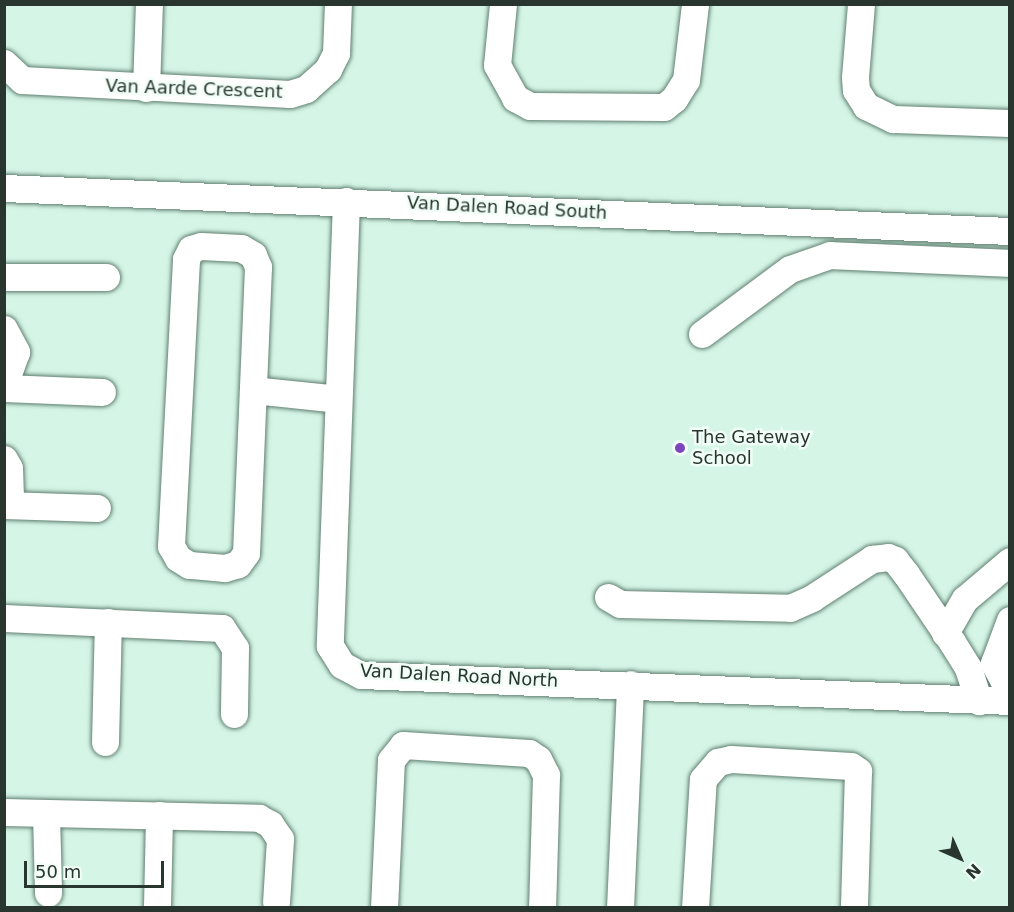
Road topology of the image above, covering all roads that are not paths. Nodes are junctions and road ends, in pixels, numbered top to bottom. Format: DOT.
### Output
graph roads {
  1 [pos="148,4"];
  2 [pos="338,4"];
  3 [pos="503,4"];
  4 [pos="694,4"];
  5 [pos="861,4"];
  6 [pos="13,71"];
  7 [pos="146,88"];
  8 [pos="1010,123"];
  9 [pos="4,188"];
  10 [pos="346,201"];
  11 [pos="1010,231"];
  12 [pos="1010,262"];
  13 [pos="4,277"];
  14 [pos="106,277"];
  15 [pos="4,329"];
  16 [pos="702,334"];
  17 [pos="4,387"];
  18 [pos="253,390"];
  19 [pos="102,392"];
  20 [pos="338,399"];
  21 [pos="4,459"];
  22 [pos="7,505"];
  23 [pos="97,508"];
  24 [pos="1010,561"];
  25 [pos="608,597"];
  26 [pos="4,618"];
  27 [pos="1010,620"];
  28 [pos="108,622"];
  29 [pos="945,633"];
  30 [pos="630,684"];
  31 [pos="1010,693"];
  32 [pos="979,701"];
  33 [pos="1010,701"];
  34 [pos="234,714"];
  35 [pos="105,742"];
  36 [pos="4,812"];
  37 [pos="46,814"];
  38 [pos="159,815"];
  39 [pos="48,892"];
  40 [pos="276,902"];
  41 [pos="157,906"];
  42 [pos="384,908"];
  43 [pos="542,908"];
  44 [pos="620,908"];
  45 [pos="695,908"];
  46 [pos="854,908"];
  1 -- 7 [label="street"];
  2 -- 7 [label="street, Van Aarde Crescent"];
  3 -- 4 [label="street"];
  5 -- 8 [label="street"];
  6 -- 7 [label="street, Van Aarde Crescent"];
  9 -- 10 [label="street, Van Dalen Road South"];
  10 -- 11 [label="street, Van Dalen Road South"];
  10 -- 20 [label="street, Van Dalen Road North"];
  12 -- 16 [label="street"];
  13 -- 14 [label="street"];
  15 -- 17 [label="street"];
  17 -- 19 [label="street"];
  18 -- 18 [label="street"];
  18 -- 20 [label="street"];
  20 -- 30 [label="street, Van Dalen Road North"];
  21 -- 22 [label="street"];
  22 -- 23 [label="street"];
  24 -- 29 [label="street"];
  25 -- 29 [label="street"];
  26 -- 28 [label="street"];
  27 -- 31 [label="street"];
  28 -- 34 [label="street"];
  28 -- 35 [label="street"];
  29 -- 32 [label="street"];
  30 -- 32 [label="street, Van Dalen Road North"];
  30 -- 44 [label="street"];
  32 -- 33 [label="street, Van Dalen Road North"];
  36 -- 37 [label="street"];
  37 -- 38 [label="street"];
  37 -- 39 [label="street"];
  38 -- 40 [label="street"];
  38 -- 41 [label="street"];
  42 -- 43 [label="street"];
  45 -- 46 [label="street"];
}
